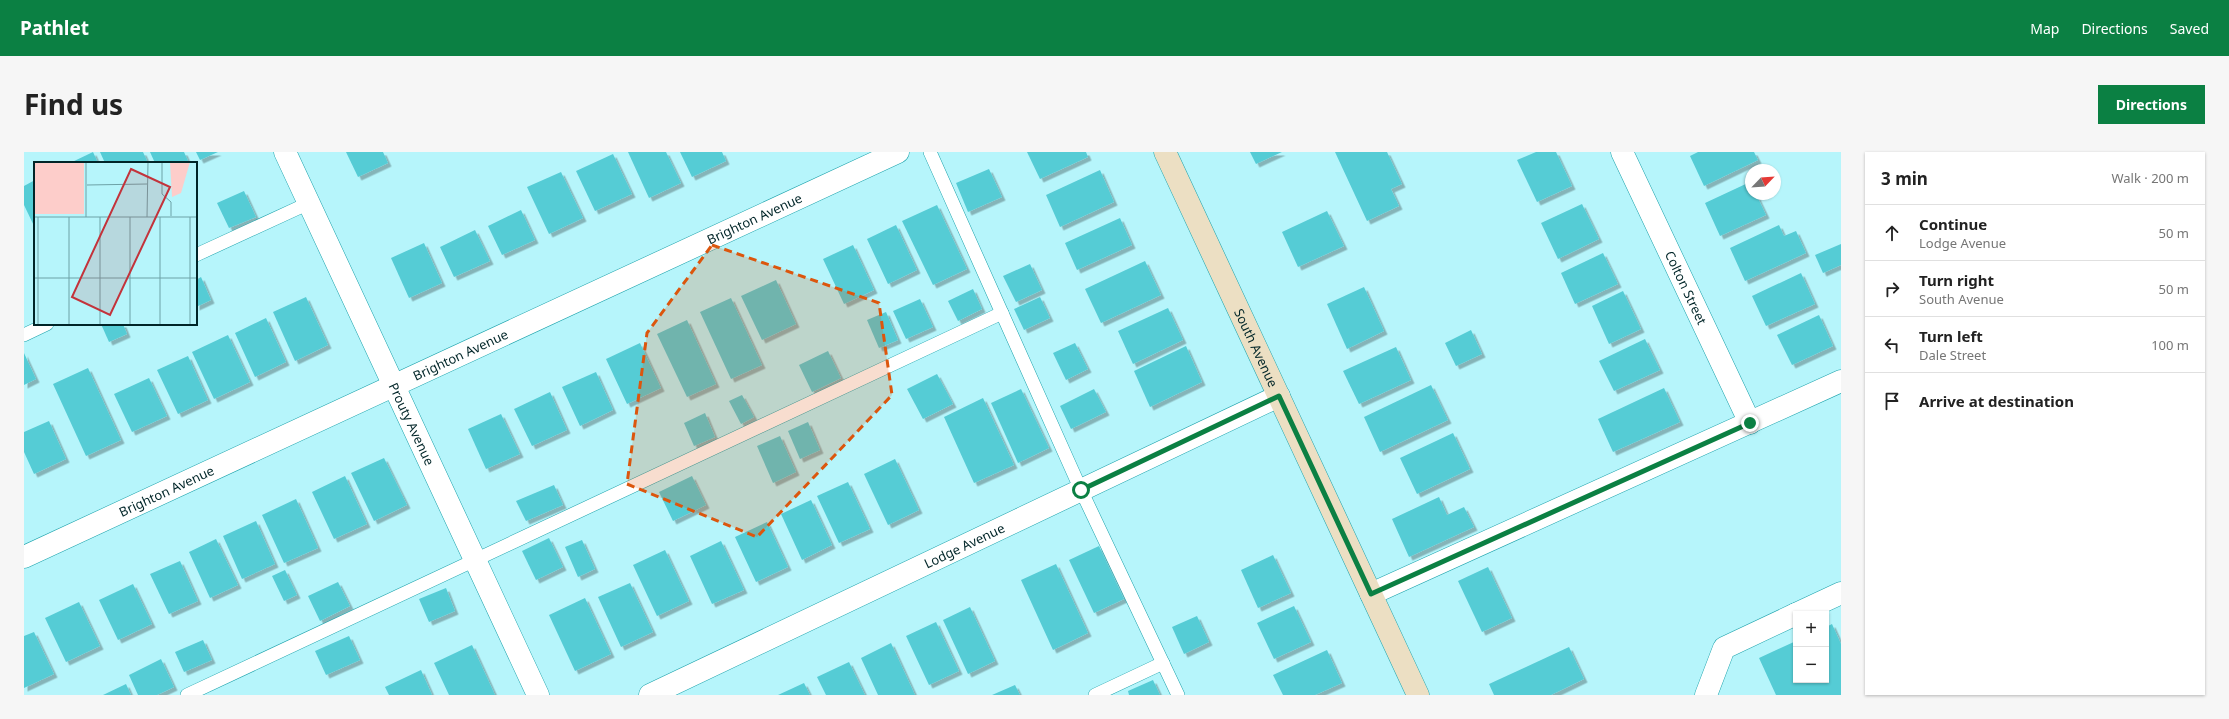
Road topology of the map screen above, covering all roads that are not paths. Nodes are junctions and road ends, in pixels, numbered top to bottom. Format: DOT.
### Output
graph roads {
  1 [pos="285,152"];
  2 [pos="898,152"];
  3 [pos="930,152"];
  4 [pos="1165,152"];
  5 [pos="1622,152"];
  6 [pos="309,203"];
  7 [pos="197,255"];
  8 [pos="1002,313"];
  9 [pos="45,325"];
  10 [pos="24,335"];
  11 [pos="1841,381"];
  12 [pos="394,385"];
  13 [pos="1279,396"];
  14 [pos="1750,423"];
  15 [pos="1081,490"];
  16 [pos="24,557"];
  17 [pos="475,560"];
  18 [pos="1841,593"];
  19 [pos="1371,594"];
  20 [pos="1802,611"];
  21 [pos="1793,615"];
  22 [pos="1163,663"];
  23 [pos="186,695"];
  24 [pos="538,695"];
  25 [pos="650,695"];
  26 [pos="1095,695"];
  27 [pos="1178,695"];
  28 [pos="1418,695"];
  29 [pos="1706,695"];
  1 -- 6 [label="street, Prouty Avenue"];
  2 -- 12 [label="street, Brighton Avenue"];
  3 -- 8 [label="lane"];
  4 -- 13 [label="street, South Avenue"];
  5 -- 14 [label="street, Colton Street"];
  6 -- 7 [label="lane"];
  6 -- 12 [label="street, Prouty Avenue"];
  8 -- 15 [label="lane"];
  8 -- 17 [label="lane"];
  9 -- 10 [label="lane"];
  11 -- 14 [label="street"];
  12 -- 16 [label="street, Brighton Avenue"];
  12 -- 17 [label="street, Prouty Avenue"];
  13 -- 15 [label="street, Lodge Avenue"];
  13 -- 19 [label="street, South Avenue"];
  14 -- 19 [label="street"];
  15 -- 22 [label="lane"];
  15 -- 25 [label="street, Lodge Avenue"];
  17 -- 23 [label="lane"];
  17 -- 24 [label="street, Prouty Avenue"];
  18 -- 20 [label="street"];
  19 -- 28 [label="street, South Avenue"];
  21 -- 29 [label="street"];
  22 -- 26 [label="lane"];
  22 -- 27 [label="lane"];
}
